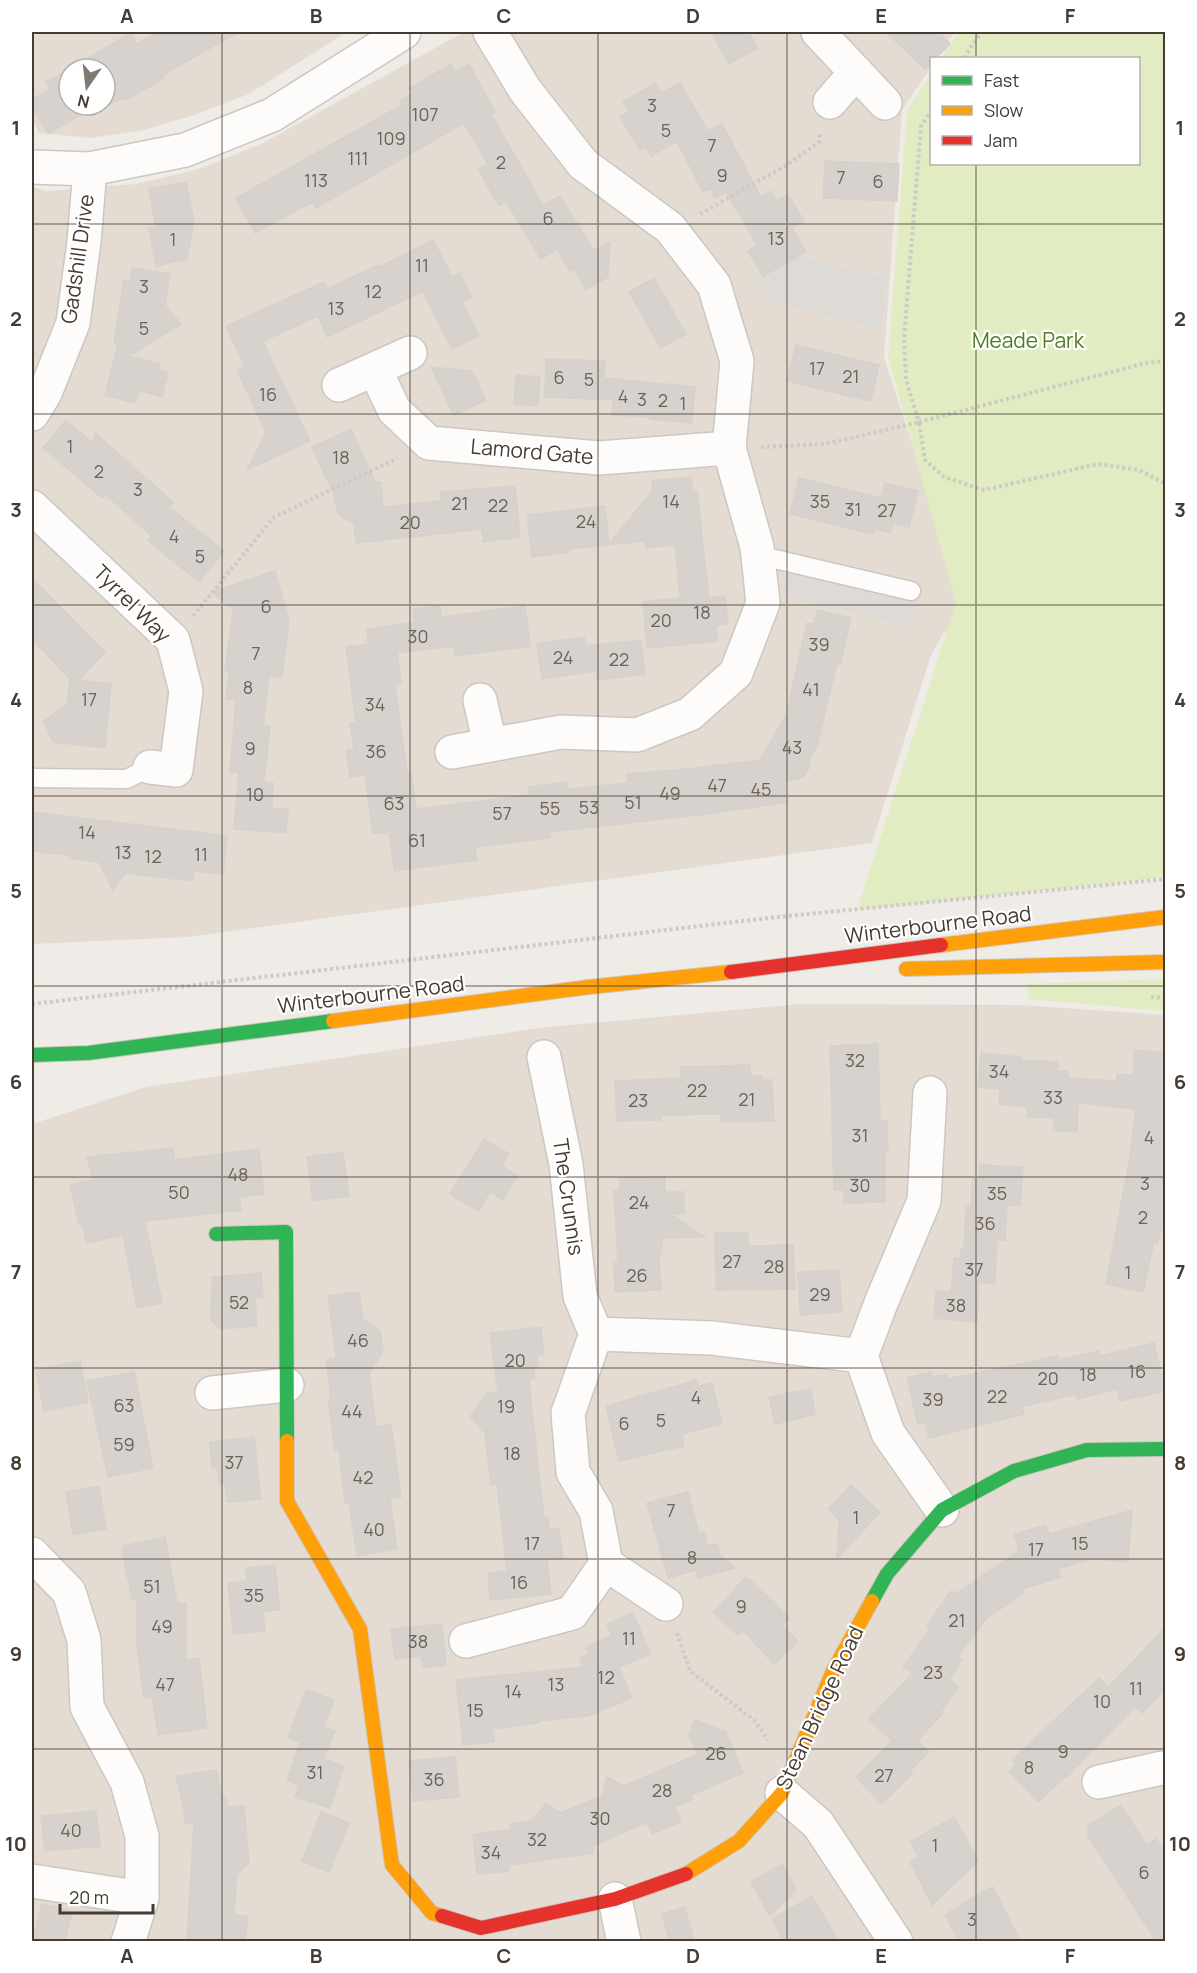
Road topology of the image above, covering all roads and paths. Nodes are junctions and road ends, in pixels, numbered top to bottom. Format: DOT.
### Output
graph roads {
  1 [pos="404,32"];
  2 [pos="490,32"];
  3 [pos="818,32"];
  4 [pos="981,32"];
  5 [pos="965,57"];
  6 [pos="856,72"];
  7 [pos="830,102"];
  8 [pos="885,104"];
  9 [pos="930,113"];
  10 [pos="32,167"];
  11 [pos="90,169"];
  12 [pos="672,230"];
  13 [pos="410,353"];
  14 [pos="1166,361"];
  15 [pos="375,369"];
  16 [pos="339,385"];
  17 [pos="32,414"];
  18 [pos="919,422"];
  19 [pos="429,443"];
  20 [pos="729,448"];
  21 [pos="1166,484"];
  22 [pos="32,507"];
  23 [pos="758,555"];
  24 [pos="911,591"];
  25 [pos="173,640"];
  26 [pos="480,700"];
  27 [pos="490,744"];
  28 [pos="452,752"];
  29 [pos="150,767"];
  30 [pos="32,778"];
  31 [pos="1166,879"];
  32 [pos="1166,917"];
  33 [pos="1166,962"];
  34 [pos="893,969"];
  35 [pos="857,970"];
  36 [pos="715,974"];
  37 [pos="32,1004"];
  38 [pos="32,1055"];
  39 [pos="544,1058"];
  40 [pos="930,1093"];
  41 [pos="216,1234"];
  42 [pos="596,1334"];
  43 [pos="861,1356"];
  44 [pos="287,1384"];
  45 [pos="212,1393"];
  46 [pos="1166,1449"];
  47 [pos="942,1510"];
  48 [pos="32,1554"];
  49 [pos="606,1564"];
  50 [pos="666,1604"];
  51 [pos="466,1641"];
  52 [pos="1164,1767"];
  53 [pos="786,1782"];
  54 [pos="1099,1782"];
  55 [pos="32,1881"];
  56 [pos="142,1898"];
  57 [pos="615,1899"];
  58 [pos="128,1941"];
  59 [pos="624,1941"];
  60 [pos="896,1941"];
  1 -- 11 [label="street"];
  2 -- 12 [label="street"];
  3 -- 6 [label="street"];
  4 -- 5 [label="path"];
  6 -- 7 [label="street"];
  6 -- 8 [label="street"];
  7 -- 12 [label="path"];
  9 -- 18 [label="path"];
  10 -- 11 [label="street"];
  11 -- 17 [label="street, Gadshill Drive"];
  12 -- 20 [label="street"];
  13 -- 15 [label="street"];
  14 -- 18 [label="path"];
  15 -- 16 [label="street"];
  15 -- 19 [label="street"];
  18 -- 20 [label="path"];
  18 -- 21 [label="path"];
  19 -- 20 [label="street, Lamord Gate"];
  19 -- 25 [label="path"];
  20 -- 23 [label="street"];
  22 -- 25 [label="street, Tyrrel Way"];
  23 -- 24 [label="lane"];
  23 -- 27 [label="street"];
  25 -- 29 [label="street, Tyrrel Way"];
  26 -- 27 [label="street"];
  27 -- 28 [label="street"];
  29 -- 30 [label="lane"];
  31 -- 37 [label="path"];
  32 -- 36 [label="street, Winterbourne Road"];
  33 -- 34 [label="street, Winterbourne Road"];
  35 -- 36 [label="street, Winterbourne Road"];
  36 -- 38 [label="street, Winterbourne Road"];
  39 -- 42 [label="street, The Crunnis"];
  40 -- 43 [label="street"];
  41 -- 44 [label="street, Stean Bridge Road"];
  42 -- 43 [label="street"];
  42 -- 49 [label="street"];
  43 -- 47 [label="street"];
  44 -- 45 [label="street"];
  44 -- 57 [label="street, Stean Bridge Road"];
  46 -- 47 [label="street, Stean Bridge Road"];
  47 -- 53 [label="street, Stean Bridge Road"];
  48 -- 56 [label="street"];
  49 -- 50 [label="street"];
  49 -- 51 [label="street"];
  50 -- 53 [label="path"];
  52 -- 54 [label="street"];
  53 -- 57 [label="street, Stean Bridge Road"];
  53 -- 60 [label="street"];
  55 -- 56 [label="street"];
  56 -- 58 [label="street"];
  57 -- 59 [label="street"];
}
